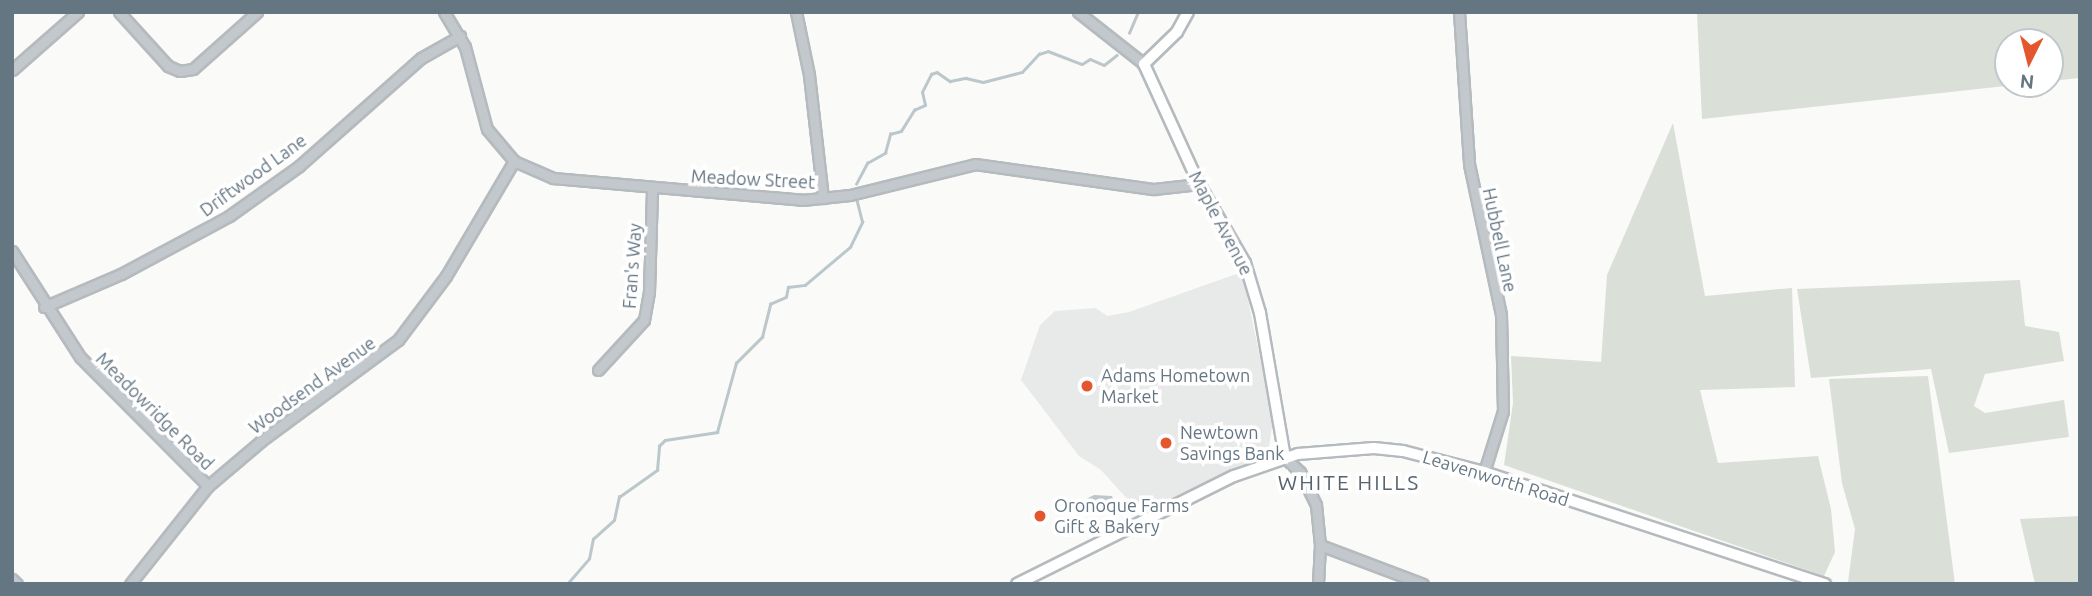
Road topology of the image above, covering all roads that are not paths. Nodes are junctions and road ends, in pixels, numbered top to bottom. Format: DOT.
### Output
graph roads {
  1 [pos="78,12"];
  2 [pos="118,12"];
  3 [pos="257,12"];
  4 [pos="444,12"];
  5 [pos="796,12"];
  6 [pos="1078,12"];
  7 [pos="1188,12"];
  8 [pos="1459,12"];
  9 [pos="460,36"];
  10 [pos="1143,64"];
  11 [pos="12,70"];
  12 [pos="514,162"];
  13 [pos="1199,184"];
  14 [pos="652,189"];
  15 [pos="823,198"];
  16 [pos="12,251"];
  17 [pos="44,307"];
  18 [pos="598,370"];
  19 [pos="1285,458"];
  20 [pos="1484,472"];
  21 [pos="208,486"];
  22 [pos="1320,545"];
  23 [pos="12,579"];
  24 [pos="17,584"];
  25 [pos="130,584"];
  26 [pos="1017,584"];
  27 [pos="1318,584"];
  28 [pos="1423,584"];
  29 [pos="1825,584"];
  1 -- 11 [label="street"];
  2 -- 3 [label="street"];
  4 -- 9 [label="street, Meadow Street"];
  5 -- 15 [label="street"];
  6 -- 10 [label="street"];
  7 -- 10 [label="main road"];
  8 -- 20 [label="street, Hubbell Lane"];
  9 -- 12 [label="street, Meadow Street"];
  9 -- 17 [label="street, Driftwood Lane"];
  10 -- 13 [label="main road, Maple Avenue"];
  12 -- 14 [label="street, Meadow Street"];
  12 -- 21 [label="street, Woodsend Avenue"];
  13 -- 15 [label="street, Meadow Street"];
  13 -- 19 [label="main road, Maple Avenue"];
  14 -- 15 [label="street, Meadow Street"];
  14 -- 18 [label="street, Fran's Way"];
  16 -- 17 [label="street, Meadowridge Road"];
  17 -- 21 [label="street, Meadowridge Road"];
  19 -- 20 [label="main road, Leavenworth Road"];
  19 -- 22 [label="street"];
  19 -- 26 [label="main road, Leavenworth Road"];
  20 -- 29 [label="main road, Leavenworth Road"];
  21 -- 25 [label="street, Woodsend Avenue"];
  22 -- 27 [label="street"];
  22 -- 28 [label="street"];
  23 -- 24 [label="street"];
}
